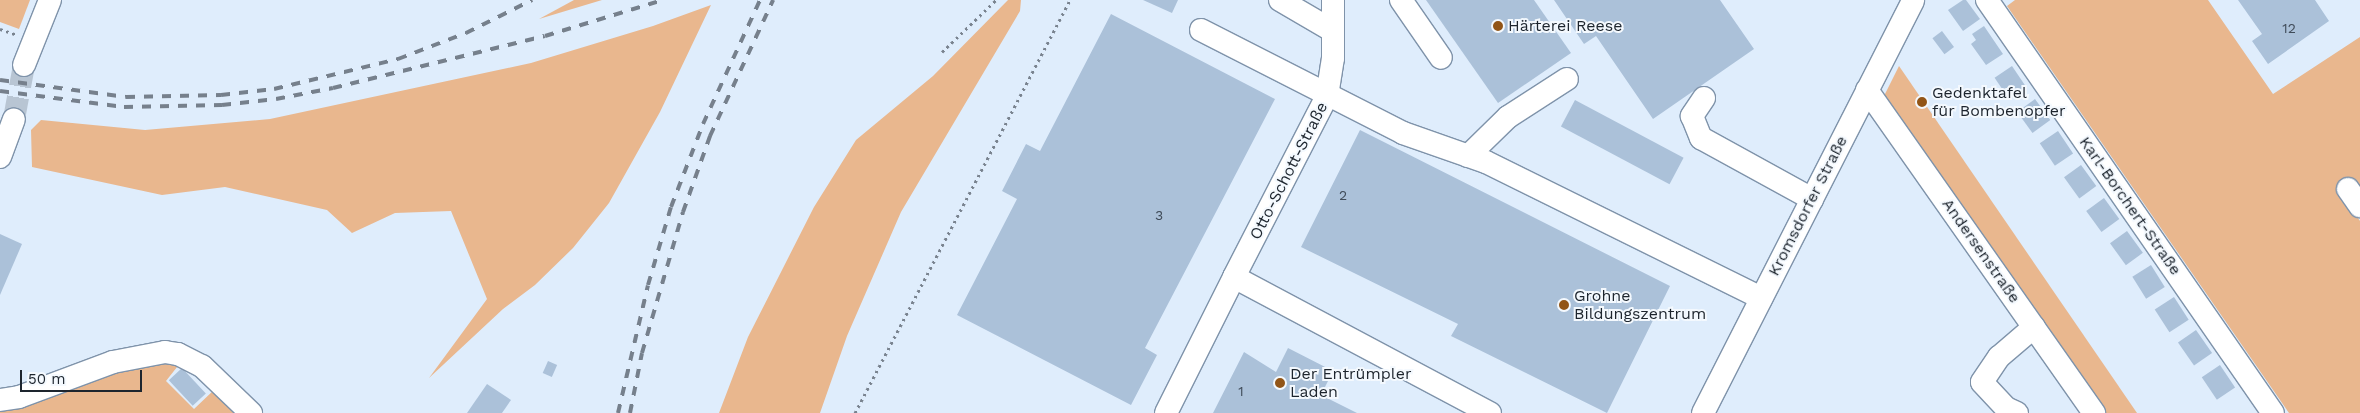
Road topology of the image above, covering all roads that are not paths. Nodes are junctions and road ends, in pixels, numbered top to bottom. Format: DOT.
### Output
graph roads {
  1 [pos="50,0"];
  2 [pos="1280,0"];
  3 [pos="1333,0"];
  4 [pos="1401,0"];
  5 [pos="1913,0"];
  6 [pos="1987,0"];
  7 [pos="1305,8"];
  8 [pos="1201,30"];
  9 [pos="1333,32"];
  10 [pos="1441,58"];
  11 [pos="24,65"];
  12 [pos="1567,79"];
  13 [pos="1867,90"];
  14 [pos="1327,96"];
  15 [pos="1704,98"];
  16 [pos="14,119"];
  17 [pos="1468,156"];
  18 [pos="0,157"];
  19 [pos="1812,199"];
  20 [pos="1234,278"];
  21 [pos="1761,298"];
  22 [pos="2034,328"];
  23 [pos="0,400"];
  24 [pos="2091,412"];
  25 [pos="251,413"];
  26 [pos="1166,413"];
  27 [pos="1490,413"];
  28 [pos="1703,413"];
  29 [pos="2017,413"];
  30 [pos="2273,413"];
  1 -- 11 [label="street"];
  2 -- 7 [label="street"];
  3 -- 9 [label="street, Otto-Schott-Straße"];
  4 -- 10 [label="street"];
  5 -- 13 [label="street, Kromsdorfer Straße"];
  6 -- 30 [label="street, Karl-Borchert-Straße"];
  7 -- 9 [label="street"];
  8 -- 14 [label="street"];
  9 -- 14 [label="street, Otto-Schott-Straße"];
  12 -- 17 [label="street"];
  13 -- 19 [label="street, Kromsdorfer Straße"];
  13 -- 22 [label="street, Andersenstraße"];
  14 -- 17 [label="street"];
  14 -- 20 [label="street, Otto-Schott-Straße"];
  15 -- 19 [label="street"];
  16 -- 18 [label="street"];
  17 -- 21 [label="street"];
  19 -- 21 [label="street, Kromsdorfer Straße"];
  20 -- 26 [label="street, Otto-Schott-Straße"];
  20 -- 27 [label="street"];
  21 -- 28 [label="street, Kromsdorfer Straße"];
  22 -- 24 [label="street, Andersenstraße"];
  22 -- 29 [label="street"];
  23 -- 25 [label="street"];
}
